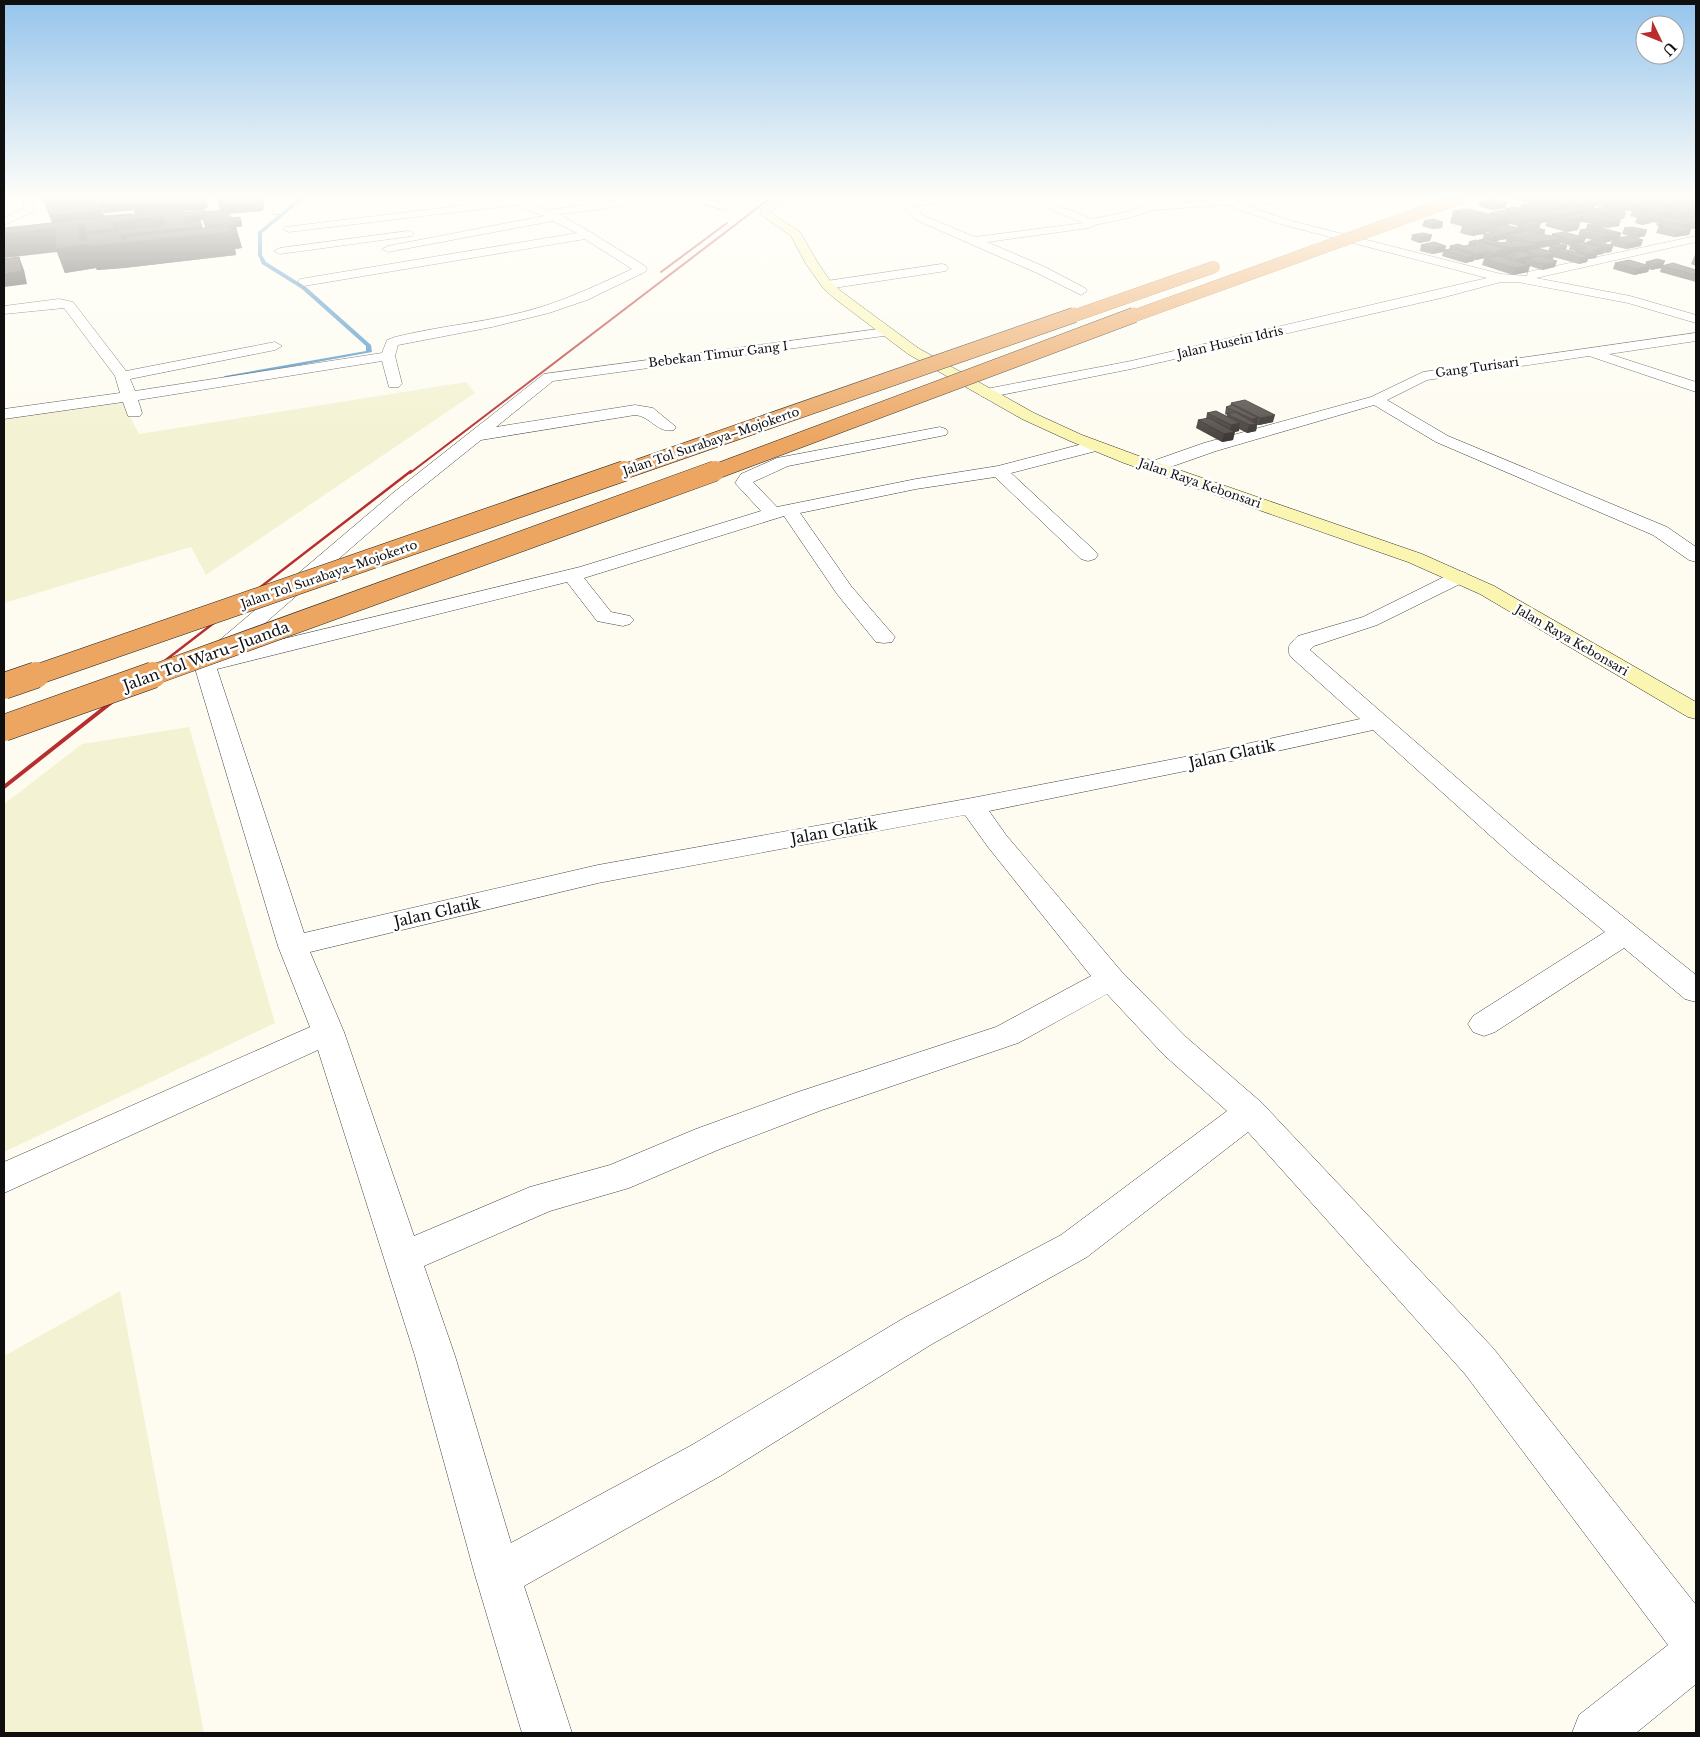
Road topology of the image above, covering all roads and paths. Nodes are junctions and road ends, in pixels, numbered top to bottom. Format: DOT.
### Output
graph roads {
  1 [pos="334,277"];
  2 [pos="624,277"];
  3 [pos="822,277"];
  4 [pos="881,277"];
  5 [pos="1055,277"];
  6 [pos="1185,277"];
  7 [pos="1242,277"];
  8 [pos="1497,277"];
  9 [pos="1522,277"];
  10 [pos="1501,278"];
  11 [pos="1518,278"];
  12 [pos="304,282"];
  13 [pos="828,285"];
  14 [pos="1082,291"];
  15 [pos="4,310"];
  16 [pos="1696,319"];
  17 [pos="886,332"];
  18 [pos="1696,337"];
  19 [pos="275,346"];
  20 [pos="1588,351"];
  21 [pos="388,356"];
  22 [pos="122,376"];
  23 [pos="394,384"];
  24 [pos="1696,388"];
  25 [pos="986,393"];
  26 [pos="127,395"];
  27 [pos="1376,400"];
  28 [pos="4,412"];
  29 [pos="134,413"];
  30 [pos="668,427"];
  31 [pos="940,432"];
  32 [pos="478,435"];
  33 [pos="1094,446"];
  34 [pos="1153,467"];
  35 [pos="999,471"];
  36 [pos="781,512"];
  37 [pos="1088,556"];
  38 [pos="1696,556"];
  39 [pos="572,575"];
  40 [pos="1459,577"];
  41 [pos="408,584"];
  42 [pos="623,620"];
  43 [pos="884,637"];
  44 [pos="206,664"];
  45 [pos="4,686"];
  46 [pos="1696,712"];
  47 [pos="1376,722"];
  48 [pos="4,728"];
  49 [pos="4,739"];
  50 [pos="972,806"];
  51 [pos="1625,933"];
  52 [pos="293,946"];
  53 [pos="1110,979"];
  54 [pos="1696,991"];
  55 [pos="1484,1024"];
  56 [pos="328,1032"];
  57 [pos="1250,1112"];
  58 [pos="4,1178"];
  59 [pos="402,1258"];
  60 [pos="498,1575"];
  61 [pos="1696,1642"];
  62 [pos="1696,1654"];
  63 [pos="547,1733"];
  64 [pos="1597,1733"];
  1 -- 12 [label="street"];
  2 -- 21 [label="street"];
  3 -- 13 [label="main road, Jalan Raya Kebonsari"];
  4 -- 13 [label="street"];
  5 -- 14 [label="street"];
  6 -- 45 [label="highway, Jalan Tol Surabaya–Mojokerto, bridge"];
  7 -- 41 [label="highway, Jalan Tol Surabaya–Mojokerto, bridge"];
  8 -- 10 [label="street"];
  9 -- 11 [label="street"];
  10 -- 11 [label="street"];
  10 -- 25 [label="street, Jalan Husein Idris"];
  11 -- 16 [label="street"];
  13 -- 17 [label="main road, Jalan Raya Kebonsari"];
  15 -- 22 [label="street"];
  17 -- 25 [label="main road, Jalan Raya Kebonsari"];
  17 -- 32 [label="street, Bebekan Timur Gang I"];
  18 -- 20 [label="street, Gang Turisari"];
  19 -- 22 [label="street"];
  20 -- 24 [label="street"];
  20 -- 27 [label="street, Gang Turisari"];
  21 -- 23 [label="street"];
  21 -- 26 [label="street"];
  22 -- 26 [label="street"];
  25 -- 33 [label="main road, Jalan Raya Kebonsari"];
  26 -- 28 [label="street"];
  26 -- 29 [label="street"];
  27 -- 34 [label="street, Gang Turisari"];
  27 -- 38 [label="street"];
  30 -- 32 [label="street"];
  31 -- 36 [label="street"];
  32 -- 44 [label="street"];
  33 -- 34 [label="main road, Jalan Raya Kebonsari"];
  33 -- 35 [label="street"];
  34 -- 40 [label="main road, Jalan Raya Kebonsari"];
  35 -- 36 [label="street"];
  35 -- 37 [label="street"];
  36 -- 39 [label="street"];
  36 -- 43 [label="street"];
  39 -- 42 [label="street"];
  39 -- 44 [label="street"];
  40 -- 46 [label="main road, Jalan Raya Kebonsari"];
  40 -- 47 [label="street"];
  41 -- 48 [label="highway, Jalan Tol Waru–Juanda, bridge"];
  41 -- 49 [label="highway, bridge"];
  44 -- 52 [label="street"];
  47 -- 50 [label="street, Jalan Glatik"];
  47 -- 51 [label="street"];
  50 -- 52 [label="street, Jalan Glatik"];
  50 -- 53 [label="street"];
  51 -- 54 [label="street"];
  51 -- 55 [label="street"];
  52 -- 56 [label="street"];
  53 -- 57 [label="street"];
  53 -- 59 [label="street"];
  56 -- 58 [label="street"];
  56 -- 59 [label="street"];
  57 -- 60 [label="street"];
  57 -- 61 [label="street"];
  59 -- 60 [label="street"];
  60 -- 63 [label="street"];
  62 -- 64 [label="street"];
}
